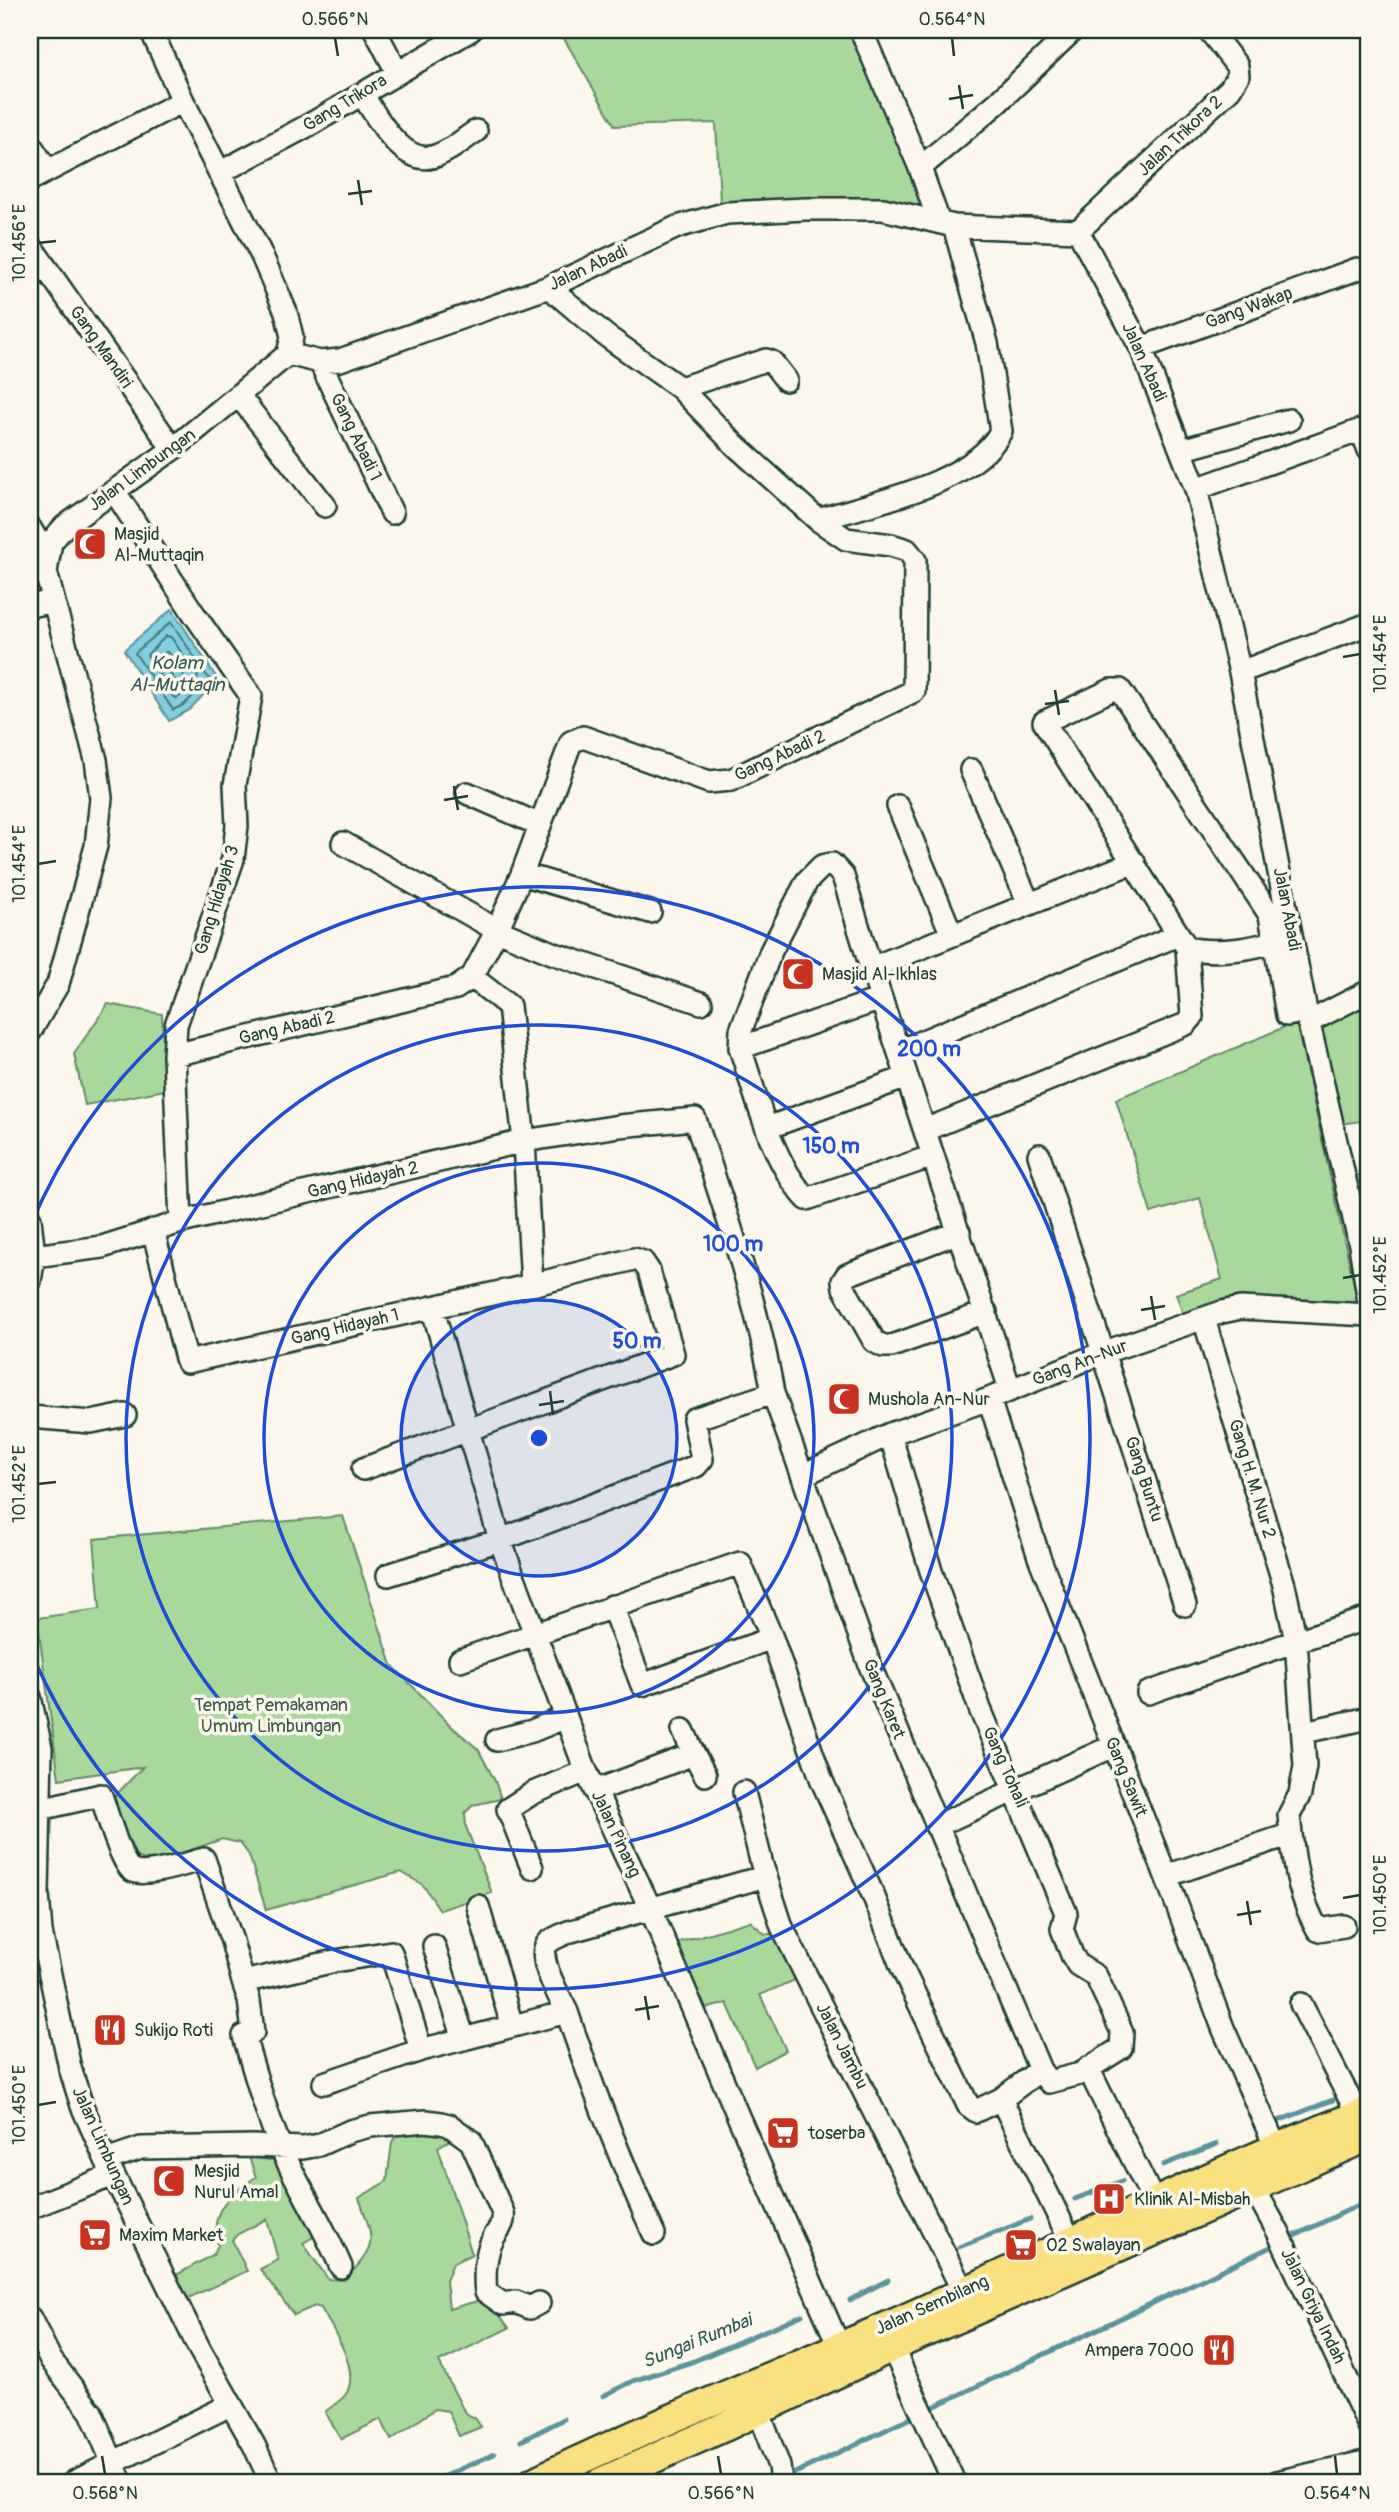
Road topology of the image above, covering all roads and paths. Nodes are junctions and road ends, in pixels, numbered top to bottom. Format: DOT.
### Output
graph roads {
  1 [pos="151,30"];
  2 [pos="374,30"];
  3 [pos="471,30"];
  4 [pos="861,30"];
  5 [pos="1073,30"];
  6 [pos="1209,30"];
  7 [pos="435,39"];
  8 [pos="397,72"];
  9 [pos="362,94"];
  10 [pos="183,101"];
  11 [pos="476,131"];
  12 [pos="30,144"];
  13 [pos="920,168"];
  14 [pos="219,173"];
  15 [pos="39,175"];
  16 [pos="946,224"];
  17 [pos="1078,231"];
  18 [pos="30,245"];
  19 [pos="1357,269"];
  20 [pos="549,287"];
  21 [pos="1141,348"];
  22 [pos="288,354"];
  23 [pos="320,362"];
  24 [pos="786,380"];
  25 [pos="680,388"];
  26 [pos="239,396"];
  27 [pos="1289,419"];
  28 [pos="173,449"];
  29 [pos="1181,450"];
  30 [pos="1369,450"];
  31 [pos="1196,489"];
  32 [pos="115,492"];
  33 [pos="325,506"];
  34 [pos="392,513"];
  35 [pos="818,520"];
  36 [pos="30,528"];
  37 [pos="47,557"];
  38 [pos="53,601"];
  39 [pos="30,606"];
  40 [pos="1369,624"];
  41 [pos="1240,672"];
  42 [pos="971,769"];
  43 [pos="467,793"];
  44 [pos="898,806"];
  45 [pos="540,825"];
  46 [pos="343,843"];
  47 [pos="1134,862"];
  48 [pos="522,874"];
  49 [pos="1029,904"];
  50 [pos="650,912"];
  51 [pos="498,930"];
  52 [pos="952,935"];
  53 [pos="1284,936"];
  54 [pos="1182,941"];
  55 [pos="871,968"];
  56 [pos="472,977"];
  57 [pos="1369,990"];
  58 [pos="881,999"];
  59 [pos="701,1003"];
  60 [pos="1301,1016"];
  61 [pos="30,1032"];
  62 [pos="740,1048"];
  63 [pos="899,1051"];
  64 [pos="174,1055"];
  65 [pos="907,1077"];
  66 [pos="695,1119"];
  67 [pos="767,1128"];
  68 [pos="925,1130"];
  69 [pos="524,1141"];
  70 [pos="1040,1154"];
  71 [pos="933,1156"];
  72 [pos="30,1219"];
  73 [pos="181,1222"];
  74 [pos="152,1230"];
  75 [pos="959,1232"];
  76 [pos="1364,1245"];
  77 [pos="34,1256"];
  78 [pos="30,1281"];
  79 [pos="532,1285"];
  80 [pos="1369,1302"];
  81 [pos="432,1307"];
  82 [pos="986,1312"];
  83 [pos="1369,1315"];
  84 [pos="1204,1319"];
  85 [pos="1102,1353"];
  86 [pos="1010,1389"];
  87 [pos="773,1393"];
  88 [pos="989,1399"];
  89 [pos="125,1415"];
  90 [pos="30,1417"];
  91 [pos="468,1431"];
  92 [pos="890,1434"];
  93 [pos="363,1469"];
  94 [pos="803,1475"];
  95 [pos="500,1540"];
  96 [pos="388,1575"];
  97 [pos="1185,1605"];
  98 [pos="612,1606"];
  99 [pos="1369,1618"];
  100 [pos="534,1633"];
  101 [pos="772,1638"];
  102 [pos="1296,1641"];
  103 [pos="460,1660"];
  104 [pos="1148,1693"];
  105 [pos="30,1697"];
  106 [pos="566,1717"];
  107 [pos="1369,1718"];
  108 [pos="682,1730"];
  109 [pos="1304,1732"];
  110 [pos="497,1741"];
  111 [pos="1113,1746"];
  112 [pos="694,1754"];
  113 [pos="705,1775"];
  114 [pos="591,1781"];
  115 [pos="1016,1791"];
  116 [pos="744,1792"];
  117 [pos="40,1809"];
  118 [pos="936,1826"];
  119 [pos="1291,1834"];
  120 [pos="532,1868"];
  121 [pos="766,1876"];
  122 [pos="1166,1876"];
  123 [pos="478,1906"];
  124 [pos="651,1910"];
  125 [pos="1344,1926"];
  126 [pos="35,1933"];
  127 [pos="434,1946"];
  128 [pos="243,1982"];
  129 [pos="1301,2004"];
  130 [pos="566,2011"];
  131 [pos="512,2026"];
  132 [pos="464,2039"];
  133 [pos="421,2050"];
  134 [pos="1088,2068"];
  135 [pos="1041,2070"];
  136 [pos="324,2082"];
  137 [pos="1001,2099"];
  138 [pos="1366,2121"];
  139 [pos="281,2147"];
  140 [pos="1277,2150"];
  141 [pos="110,2168"];
  142 [pos="1254,2188"];
  143 [pos="1154,2202"];
  144 [pos="30,2208"];
  145 [pos="654,2234"];
  146 [pos="1071,2242"];
  147 [pos="341,2267"];
  148 [pos="963,2291"];
  149 [pos="539,2304"];
  150 [pos="30,2318"];
  151 [pos="839,2346"];
  152 [pos="892,2347"];
  153 [pos="230,2405"];
  154 [pos="758,2410"];
  155 [pos="1369,2426"];
  156 [pos="1369,2460"];
  157 [pos="117,2473"];
  158 [pos="74,2482"];
  159 [pos="271,2482"];
  160 [pos="533,2482"];
  161 [pos="601,2482"];
  162 [pos="781,2482"];
  163 [pos="954,2482"];
  164 [pos="1277,2482"];
  1 -- 10 [label="street"];
  2 -- 8 [label="street"];
  3 -- 7 [label="street, Gang Trikora"];
  4 -- 13 [label="street"];
  5 -- 13 [label="street"];
  6 -- 17 [label="street, Jalan Trikora 2"];
  7 -- 8 [label="street, Gang Trikora"];
  8 -- 9 [label="street, Gang Trikora"];
  9 -- 11 [label="street"];
  9 -- 14 [label="street, Gang Trikora"];
  10 -- 14 [label="street"];
  10 -- 15 [label="street"];
  12 -- 15 [label="street"];
  13 -- 16 [label="street"];
  14 -- 22 [label="street"];
  16 -- 17 [label="street, Jalan Abadi"];
  16 -- 20 [label="street, Jalan Abadi"];
  16 -- 35 [label="street"];
  17 -- 21 [label="street, Jalan Abadi"];
  18 -- 28 [label="street, Gang Mandiri"];
  19 -- 21 [label="street, Gang Wakap"];
  20 -- 23 [label="street, Jalan Abadi"];
  20 -- 25 [label="street, Gang Abadi 2"];
  21 -- 29 [label="street, Jalan Abadi"];
  22 -- 23 [label="street, Jalan Abadi"];
  22 -- 26 [label="street, Jalan Limbungan"];
  23 -- 34 [label="street, Gang Abadi 1"];
  24 -- 25 [label="street"];
  25 -- 35 [label="street, Gang Abadi 2"];
  26 -- 28 [label="street, Jalan Limbungan"];
  26 -- 33 [label="street"];
  27 -- 29 [label="street"];
  28 -- 32 [label="street, Jalan Limbungan"];
  29 -- 31 [label="street, Jalan Abadi"];
  30 -- 31 [label="street"];
  31 -- 41 [label="street, Jalan Abadi"];
  32 -- 37 [label="street, Jalan Limbungan"];
  32 -- 64 [label="street, Gang Hidayah 3"];
  35 -- 45 [label="street, Gang Abadi 2"];
  36 -- 37 [label="street"];
  37 -- 38 [label="street"];
  38 -- 39 [label="street"];
  38 -- 61 [label="street"];
  40 -- 41 [label="street"];
  41 -- 53 [label="street, Jalan Abadi"];
  42 -- 49 [label="street"];
  43 -- 45 [label="street"];
  44 -- 52 [label="street"];
  45 -- 48 [label="street, Gang Abadi 2"];
  46 -- 51 [label="street"];
  47 -- 49 [label="street"];
  47 -- 53 [label="street"];
  47 -- 54 [label="street"];
  48 -- 50 [label="street"];
  48 -- 51 [label="street, Gang Abadi 2"];
  49 -- 52 [label="street"];
  51 -- 56 [label="street, Gang Abadi 2"];
  51 -- 59 [label="street"];
  52 -- 55 [label="street"];
  53 -- 54 [label="street"];
  53 -- 60 [label="street, Jalan Abadi"];
  54 -- 63 [label="street"];
  54 -- 68 [label="street"];
  55 -- 58 [label="street"];
  55 -- 62 [label="street"];
  56 -- 64 [label="street, Gang Abadi 2"];
  56 -- 69 [label="street"];
  57 -- 60 [label="street"];
  58 -- 62 [label="street"];
  58 -- 63 [label="street"];
  60 -- 76 [label="street, Jalan Abadi"];
  62 -- 67 [label="street"];
  63 -- 65 [label="street"];
  64 -- 73 [label="street, Gang Hidayah 3"];
  65 -- 67 [label="street"];
  65 -- 68 [label="street"];
  66 -- 69 [label="street, Gang Hidayah 2"];
  66 -- 87 [label="street, Gang Karet"];
  67 -- 71 [label="street"];
  68 -- 71 [label="street"];
  69 -- 73 [label="street, Gang Hidayah 2"];
  69 -- 79 [label="street"];
  70 -- 85 [label="street, Gang Buntu"];
  71 -- 75 [label="street"];
  72 -- 77 [label="street"];
  73 -- 74 [label="street, Gang Hidayah 2"];
  74 -- 77 [label="street, Gang Hidayah 2"];
  74 -- 81 [label="street, Gang Hidayah 1"];
  75 -- 82 [label="street"];
  75 -- 82 [label="street"];
  76 -- 80 [label="street, Jalan Abadi"];
  77 -- 78 [label="street"];
  79 -- 81 [label="street, Gang Hidayah 1"];
  79 -- 91 [label="street, Gang Hidayah 1"];
  81 -- 91 [label="street, Jalan Pinang"];
  82 -- 86 [label="street"];
  83 -- 84 [label="street, Gang An-Nur"];
  84 -- 85 [label="street, Gang An-Nur"];
  84 -- 102 [label="street, Gang H. M. Nur 2"];
  85 -- 86 [label="street, Gang An-Nur"];
  85 -- 97 [label="street, Gang Buntu"];
  86 -- 88 [label="street, Gang An-Nur"];
  87 -- 94 [label="street, Gang Karet"];
  87 -- 95 [label="street"];
  88 -- 92 [label="street, Gang An-Nur"];
  88 -- 111 [label="street, Gang Sawit"];
  89 -- 90 [label="street"];
  91 -- 93 [label="street"];
  91 -- 95 [label="street, Jalan Pinang"];
  92 -- 94 [label="street, Gang An-Nur"];
  92 -- 115 [label="street, Gang Tohali"];
  94 -- 118 [label="street, Gang Karet"];
  95 -- 96 [label="street"];
  95 -- 100 [label="street, Jalan Pinang"];
  98 -- 100 [label="street"];
  98 -- 101 [label="street"];
  98 -- 101 [label="street"];
  99 -- 102 [label="street"];
  100 -- 103 [label="street"];
  100 -- 106 [label="street, Jalan Pinang"];
  101 -- 137 [label="street"];
  102 -- 104 [label="street"];
  102 -- 109 [label="street, Gang H. M. Nur 2"];
  105 -- 117 [label="street, Jalan Limbungan"];
  106 -- 110 [label="street"];
  106 -- 114 [label="street, Jalan Pinang"];
  107 -- 109 [label="street"];
  108 -- 112 [label="street"];
  109 -- 119 [label="street, Gang H. M. Nur 2"];
  111 -- 115 [label="street"];
  111 -- 122 [label="street, Gang Sawit"];
  112 -- 113 [label="street"];
  112 -- 114 [label="street"];
  114 -- 120 [label="street"];
  114 -- 124 [label="street, Jalan Pinang"];
  115 -- 118 [label="street"];
  115 -- 134 [label="street, Gang Tohali"];
  116 -- 121 [label="street, Jalan Jambu"];
  117 -- 126 [label="street, Jalan Limbungan"];
  117 -- 128 [label="street"];
  118 -- 135 [label="street, Gang Karet"];
  119 -- 122 [label="street"];
  119 -- 125 [label="street, Gang H. M. Nur 2"];
  121 -- 124 [label="street"];
  121 -- 148 [label="street, Jalan Jambu"];
  122 -- 140 [label="street, Gang Sawit"];
  123 -- 131 [label="street"];
  124 -- 130 [label="street"];
  124 -- 151 [label="street, Jalan Pinang"];
  126 -- 141 [label="street, Jalan Limbungan"];
  127 -- 132 [label="street"];
  128 -- 133 [label="street"];
  128 -- 139 [label="street"];
  129 -- 138 [label="street"];
  130 -- 131 [label="street"];
  130 -- 145 [label="street"];
  131 -- 132 [label="street"];
  132 -- 133 [label="street"];
  133 -- 136 [label="street"];
  134 -- 135 [label="street, Gang Tohali"];
  134 -- 143 [label="street"];
  135 -- 137 [label="street"];
  137 -- 146 [label="street"];
  138 -- 140 [label="main road, Jalan Sembilang"];
  138 -- 142 [label="main road, Jalan Sembilang"];
  139 -- 141 [label="street"];
  139 -- 147 [label="street"];
  139 -- 149 [label="street"];
  140 -- 143 [label="main road, Jalan Sembilang"];
  141 -- 144 [label="street"];
  141 -- 153 [label="street, Jalan Limbungan"];
  142 -- 152 [label="main road, Jalan Sembilang"];
  142 -- 155 [label="street, Jalan Griya Indah"];
  143 -- 146 [label="main road, Jalan Sembilang"];
  146 -- 148 [label="main road, Jalan Sembilang"];
  148 -- 151 [label="main road, Jalan Sembilang"];
  150 -- 157 [label="street"];
  151 -- 160 [label="main road, Jalan Sembilang"];
  152 -- 154 [label="main road, Jalan Sembilang"];
  152 -- 163 [label="street"];
  153 -- 157 [label="street"];
  153 -- 159 [label="street, Jalan Limbungan"];
  154 -- 161 [label="main road, Jalan Sembilang"];
  154 -- 162 [label="street"];
  156 -- 164 [label="street"];
  157 -- 158 [label="street"];
}
